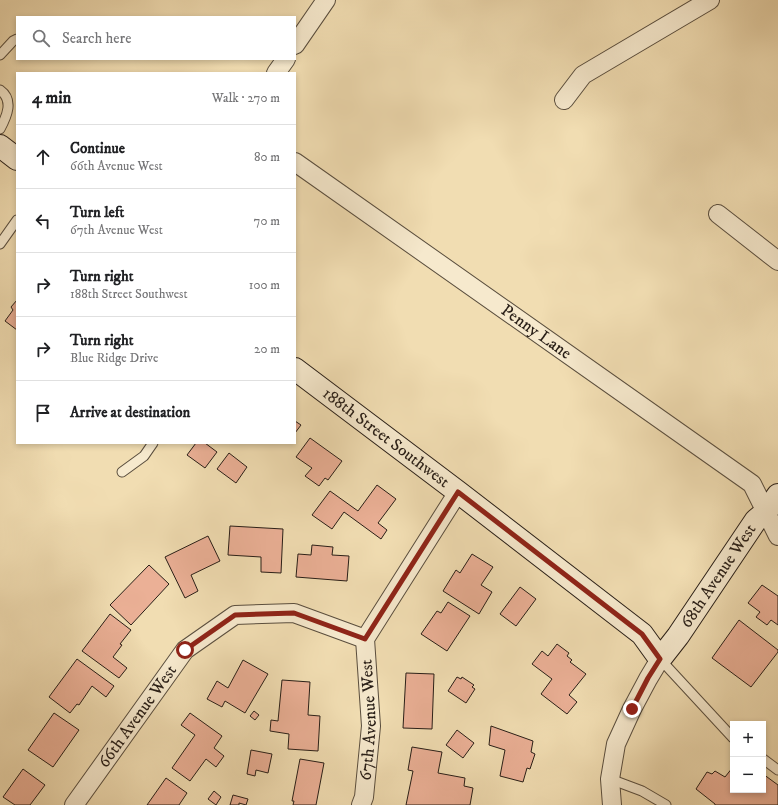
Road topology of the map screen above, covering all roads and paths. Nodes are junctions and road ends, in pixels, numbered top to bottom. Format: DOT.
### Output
graph roads {
  1 [pos="326,0"];
  2 [pos="710,0"];
  3 [pos="16,39"];
  4 [pos="296,45"];
  5 [pos="0,55"];
  6 [pos="285,60"];
  7 [pos="277,72"];
  8 [pos="0,90"];
  9 [pos="564,100"];
  10 [pos="0,128"];
  11 [pos="0,146"];
  12 [pos="16,158"];
  13 [pos="296,163"];
  14 [pos="718,214"];
  15 [pos="16,221"];
  16 [pos="0,244"];
  17 [pos="778,261"];
  18 [pos="296,371"];
  19 [pos="152,444"];
  20 [pos="122,472"];
  21 [pos="458,492"];
  22 [pos="772,503"];
  23 [pos="778,536"];
  24 [pos="365,639"];
  25 [pos="660,659"];
  26 [pos="730,735"];
  27 [pos="766,761"];
  28 [pos="778,770"];
  29 [pos="610,779"];
  30 [pos="74,805"];
  31 [pos="361,805"];
  32 [pos="612,805"];
  33 [pos="666,805"];
  1 -- 4 [label="street"];
  2 -- 9 [label="street"];
  3 -- 5 [label="lane"];
  6 -- 7 [label="street"];
  8 -- 10 [label="lane"];
  11 -- 12 [label="street"];
  13 -- 22 [label="street, Penny Lane"];
  14 -- 17 [label="street"];
  15 -- 16 [label="lane"];
  18 -- 21 [label="street, 188th Street Southwest"];
  19 -- 20 [label="lane"];
  21 -- 24 [label="street, 67th Avenue West"];
  21 -- 25 [label="street, 188th Street Southwest"];
  22 -- 23 [label="street, Penny Lane"];
  22 -- 25 [label="street, 68th Avenue West"];
  24 -- 30 [label="street, 66th Avenue West"];
  24 -- 31 [label="street, 67th Avenue West"];
  25 -- 26 [label="lane"];
  25 -- 29 [label="street"];
  27 -- 28 [label="lane"];
  29 -- 32 [label="street"];
  29 -- 33 [label="lane"];
}
